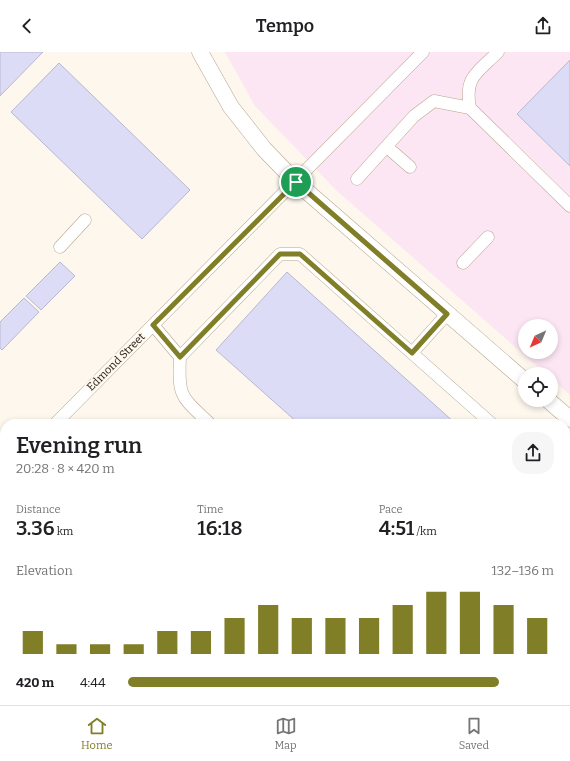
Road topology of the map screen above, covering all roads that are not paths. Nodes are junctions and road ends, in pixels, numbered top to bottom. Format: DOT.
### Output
graph roads {
  1 [pos="200,52"];
  2 [pos="423,52"];
  3 [pos="498,52"];
  4 [pos="470,108"];
  5 [pos="387,147"];
  6 [pos="410,167"];
  7 [pos="357,179"];
  8 [pos="296,182"];
  9 [pos="570,206"];
  10 [pos="85,220"];
  11 [pos="488,237"];
  12 [pos="60,247"];
  13 [pos="463,263"];
  14 [pos="447,314"];
  15 [pos="153,325"];
  16 [pos="412,353"];
  17 [pos="180,357"];
  18 [pos="518,375"];
  19 [pos="556,407"];
  20 [pos="59,419"];
  21 [pos="205,419"];
  22 [pos="486,419"];
  23 [pos="570,419"];
  1 -- 8 [label="main road"];
  2 -- 8 [label="street, Edmond Street"];
  3 -- 4 [label="street"];
  4 -- 5 [label="street"];
  4 -- 9 [label="street"];
  5 -- 6 [label="street"];
  5 -- 7 [label="street"];
  8 -- 14 [label="main road"];
  8 -- 15 [label="street, Edmond Street"];
  10 -- 12 [label="street"];
  11 -- 13 [label="street"];
  14 -- 16 [label="street"];
  14 -- 18 [label="main road"];
  15 -- 17 [label="street"];
  15 -- 20 [label="street, Edmond Street"];
  16 -- 17 [label="street"];
  16 -- 22 [label="street"];
  17 -- 21 [label="street"];
  19 -- 23 [label="main road"];
}
